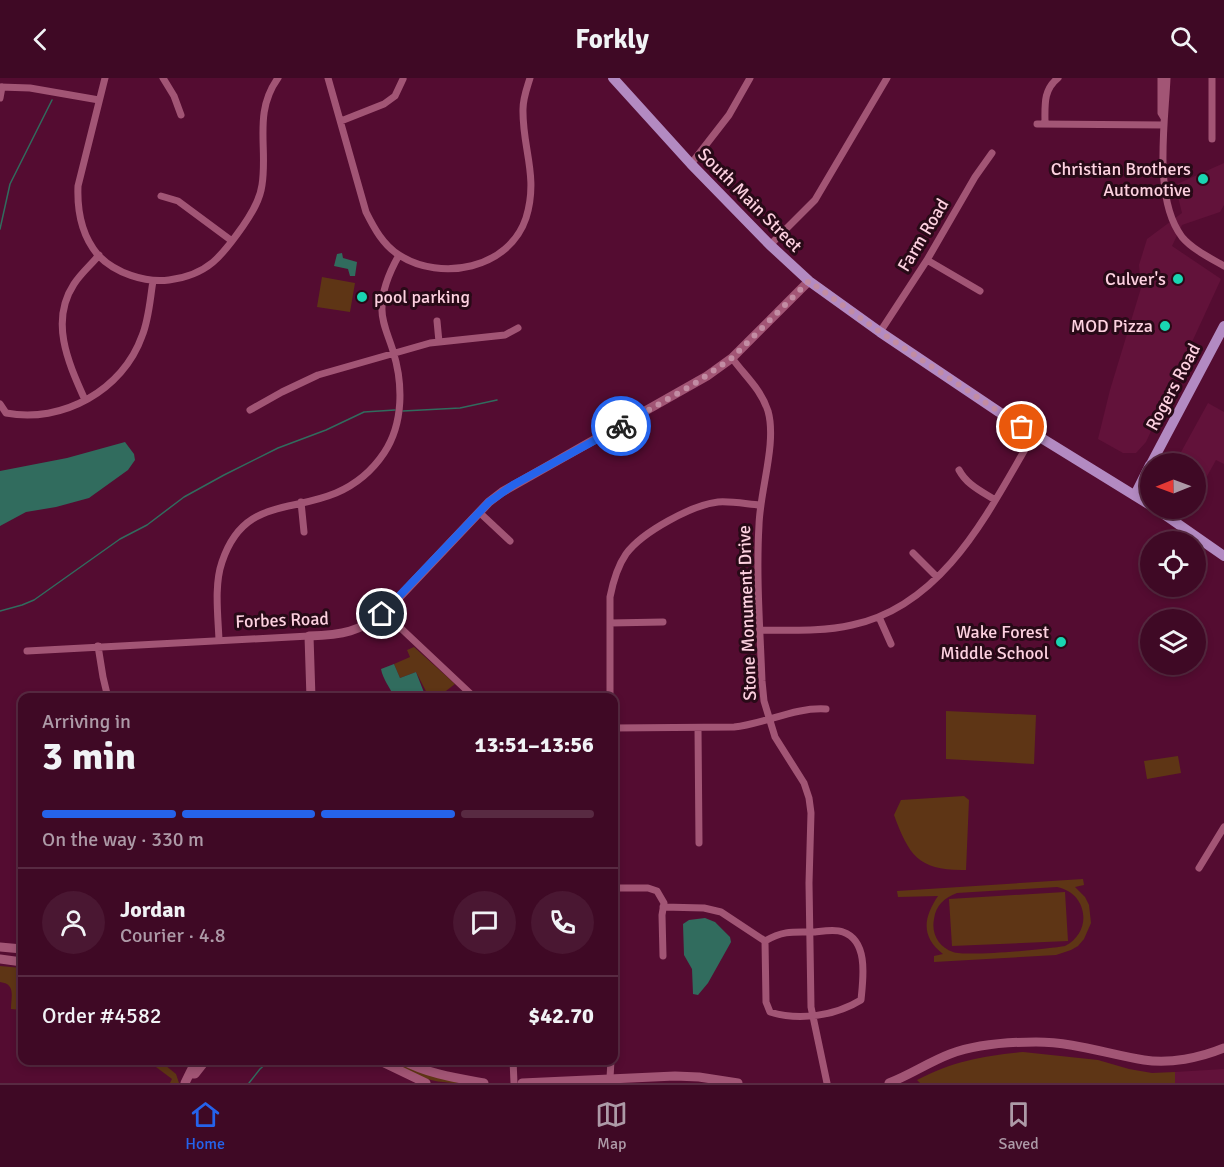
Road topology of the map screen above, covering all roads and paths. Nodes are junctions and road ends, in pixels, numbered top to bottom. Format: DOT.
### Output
graph roads {
  1 [pos="105,78"];
  2 [pos="163,78"];
  3 [pos="278,78"];
  4 [pos="328,78"];
  5 [pos="530,78"];
  6 [pos="613,78"];
  7 [pos="750,78"];
  8 [pos="887,78"];
  9 [pos="1058,78"];
  10 [pos="1161,78"];
  11 [pos="1167,78"];
  12 [pos="1212,78"];
  13 [pos="403,79"];
  14 [pos="1,87"];
  15 [pos="0,98"];
  16 [pos="99,99"];
  17 [pos="181,115"];
  18 [pos="341,121"];
  19 [pos="1164,121"];
  20 [pos="1037,124"];
  21 [pos="1045,124"];
  22 [pos="1212,139"];
  23 [pos="992,153"];
  24 [pos="691,164"];
  25 [pos="161,196"];
  26 [pos="232,241"];
  27 [pos="770,245"];
  28 [pos="99,255"];
  29 [pos="399,255"];
  30 [pos="927,260"];
  31 [pos="1224,266"];
  32 [pos="153,281"];
  33 [pos="809,281"];
  34 [pos="980,291"];
  35 [pos="437,321"];
  36 [pos="1224,326"];
  37 [pos="518,328"];
  38 [pos="880,332"];
  39 [pos="439,342"];
  40 [pos="394,353"];
  41 [pos="732,358"];
  42 [pos="85,400"];
  43 [pos="0,404"];
  44 [pos="250,410"];
  45 [pos="1034,434"];
  46 [pos="1157,453"];
  47 [pos="959,470"];
  48 [pos="1140,485"];
  49 [pos="1135,495"];
  50 [pos="1140,498"];
  51 [pos="995,500"];
  52 [pos="301,502"];
  53 [pos="760,505"];
  54 [pos="479,512"];
  55 [pos="1171,519"];
  56 [pos="304,532"];
  57 [pos="510,541"];
  58 [pos="913,553"];
  59 [pos="1224,556"];
  60 [pos="937,577"];
  61 [pos="386,611"];
  62 [pos="879,617"];
  63 [pos="663,622"];
  64 [pos="610,623"];
  65 [pos="760,630"];
  66 [pos="309,636"];
  67 [pos="219,640"];
  68 [pos="891,644"];
  69 [pos="98,646"];
  70 [pos="27,651"];
  71 [pos="107,693"];
  72 [pos="311,693"];
  73 [pos="470,693"];
  74 [pos="610,693"];
  75 [pos="826,709"];
  76 [pos="769,721"];
  77 [pos="618,728"];
  78 [pos="698,729"];
  79 [pos="1224,827"];
  80 [pos="699,843"];
  81 [pos="1199,868"];
  82 [pos="618,888"];
  83 [pos="663,907"];
  84 [pos="809,932"];
  85 [pos="765,941"];
  86 [pos="0,947"];
  87 [pos="18,949"];
  88 [pos="663,956"];
  89 [pos="0,959"];
  90 [pos="18,961"];
  91 [pos="812,1015"];
  92 [pos="1224,1048"];
  93 [pos="194,1065"];
  94 [pos="202,1065"];
  95 [pos="388,1065"];
  96 [pos="411,1065"];
  97 [pos="513,1065"];
  98 [pos="611,1065"];
  99 [pos="191,1074"];
  100 [pos="610,1078"];
  101 [pos="549,1082"];
  102 [pos="185,1083"];
  103 [pos="426,1083"];
  104 [pos="484,1083"];
  105 [pos="514,1083"];
  106 [pos="522,1083"];
  107 [pos="738,1083"];
  108 [pos="827,1083"];
  109 [pos="889,1083"];
  1 -- 16 [label="street"];
  2 -- 17 [label="street"];
  3 -- 26 [label="street"];
  4 -- 18 [label="street"];
  5 -- 29 [label="street"];
  6 -- 24 [label="main road, South Main Street"];
  7 -- 24 [label="street"];
  8 -- 27 [label="street"];
  9 -- 21 [label="street"];
  10 -- 19 [label="street"];
  11 -- 19 [label="street"];
  12 -- 22 [label="street"];
  13 -- 18 [label="street"];
  14 -- 15 [label="street"];
  14 -- 16 [label="street"];
  16 -- 28 [label="street"];
  18 -- 29 [label="street"];
  19 -- 21 [label="street"];
  19 -- 31 [label="street"];
  20 -- 21 [label="street"];
  23 -- 30 [label="street, Farm Road"];
  24 -- 27 [label="main road, South Main Street"];
  25 -- 26 [label="street"];
  26 -- 32 [label="street"];
  27 -- 33 [label="main road, South Main Street"];
  28 -- 32 [label="street"];
  28 -- 42 [label="street"];
  29 -- 40 [label="street"];
  30 -- 34 [label="street"];
  30 -- 38 [label="street, Farm Road"];
  32 -- 42 [label="street"];
  33 -- 38 [label="main road, South Main Street"];
  33 -- 41 [label="main road, Forbes Road"];
  35 -- 39 [label="street"];
  36 -- 46 [label="main road, Rogers Road"];
  37 -- 39 [label="street"];
  38 -- 45 [label="main road, South Main Street"];
  39 -- 40 [label="street"];
  40 -- 44 [label="street"];
  40 -- 52 [label="street"];
  41 -- 53 [label="street, Stone Monument Drive"];
  41 -- 54 [label="main road, Forbes Road"];
  42 -- 43 [label="street"];
  45 -- 49 [label="main road, South Main Street"];
  45 -- 51 [label="street"];
  47 -- 51 [label="street"];
  48 -- 49 [label="main road, Rogers Road"];
  49 -- 50 [label="main road, South Main Street"];
  51 -- 60 [label="street"];
  52 -- 56 [label="street"];
  52 -- 67 [label="street"];
  53 -- 64 [label="street"];
  53 -- 65 [label="street, Stone Monument Drive"];
  54 -- 57 [label="street"];
  54 -- 61 [label="main road, Forbes Road"];
  55 -- 59 [label="main road"];
  58 -- 60 [label="street"];
  60 -- 62 [label="street"];
  61 -- 66 [label="main road, Forbes Road"];
  61 -- 73 [label="street"];
  62 -- 65 [label="street"];
  62 -- 68 [label="street"];
  63 -- 64 [label="street"];
  64 -- 74 [label="street"];
  65 -- 76 [label="street, Stone Monument Drive"];
  66 -- 67 [label="street, Forbes Road"];
  66 -- 72 [label="main road"];
  67 -- 69 [label="street, Forbes Road"];
  69 -- 70 [label="street, Forbes Road"];
  69 -- 71 [label="street"];
  75 -- 76 [label="street"];
  76 -- 78 [label="street"];
  76 -- 84 [label="street, Stone Monument Drive"];
  77 -- 78 [label="street"];
  78 -- 80 [label="street"];
  79 -- 81 [label="street"];
  82 -- 83 [label="street"];
  83 -- 85 [label="street"];
  83 -- 88 [label="street"];
  84 -- 85 [label="street"];
  84 -- 91 [label="street, Stone Monument Drive"];
  84 -- 91 [label="street"];
  85 -- 91 [label="street"];
  86 -- 87 [label="main road"];
  89 -- 90 [label="main road"];
  91 -- 108 [label="street, Stone Monument Drive"];
  92 -- 109 [label="main road"];
  93 -- 99 [label="main road"];
  94 -- 99 [label="main road"];
  95 -- 103 [label="main road"];
  96 -- 104 [label="main road"];
  97 -- 105 [label="street"];
  98 -- 100 [label="street"];
  99 -- 102 [label="main road"];
  100 -- 101 [label="main road"];
  100 -- 107 [label="main road"];
  101 -- 106 [label="main road"];
}
